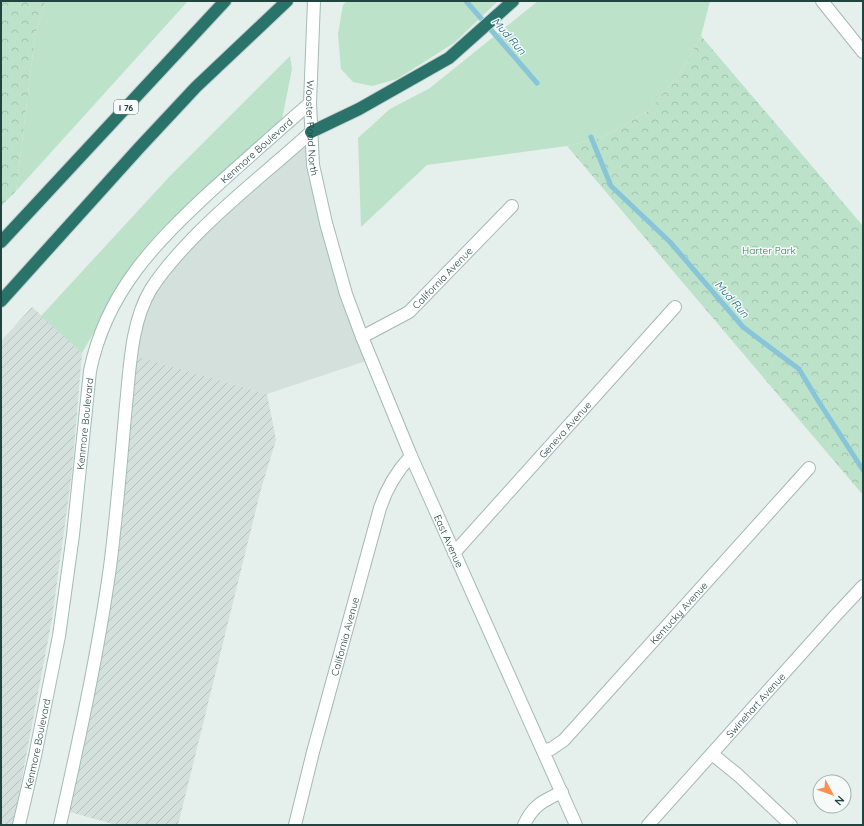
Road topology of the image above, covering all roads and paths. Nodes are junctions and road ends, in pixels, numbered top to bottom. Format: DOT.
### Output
graph roads {
  1 [pos="225,1"];
  2 [pos="287,1"];
  3 [pos="314,1"];
  4 [pos="513,1"];
  5 [pos="822,1"];
  6 [pos="863,52"];
  7 [pos="310,103"];
  8 [pos="311,132"];
  9 [pos="512,206"];
  10 [pos="1,242"];
  11 [pos="334,253"];
  12 [pos="1,301"];
  13 [pos="676,307"];
  14 [pos="362,337"];
  15 [pos="410,456"];
  16 [pos="810,468"];
  17 [pos="454,553"];
  18 [pos="863,586"];
  19 [pos="543,750"];
  20 [pos="712,754"];
  21 [pos="562,792"];
  22 [pos="19,825"];
  23 [pos="60,825"];
  24 [pos="295,825"];
  25 [pos="524,825"];
  26 [pos="576,825"];
  27 [pos="648,825"];
  28 [pos="791,825"];
  1 -- 10 [label="highway, I 76"];
  2 -- 12 [label="highway"];
  3 -- 7 [label="main road, Wooster Road North"];
  4 -- 8 [label="highway"];
  5 -- 6 [label="main road"];
  7 -- 8 [label="main road, Wooster Road North"];
  7 -- 22 [label="main road, Kenmore Boulevard"];
  8 -- 11 [label="main road, Wooster Road North"];
  8 -- 23 [label="main road, Kenmore Boulevard"];
  9 -- 14 [label="main road, California Avenue"];
  11 -- 14 [label="main road, East Avenue"];
  13 -- 17 [label="main road, Geneva Avenue"];
  14 -- 15 [label="main road, East Avenue"];
  15 -- 17 [label="main road, East Avenue"];
  15 -- 24 [label="main road, California Avenue"];
  16 -- 19 [label="main road, Kentucky Avenue"];
  17 -- 19 [label="main road, East Avenue"];
  18 -- 20 [label="main road, Swinehart Avenue"];
  19 -- 21 [label="main road, East Avenue"];
  20 -- 27 [label="main road, Swinehart Avenue"];
  20 -- 28 [label="main road"];
  21 -- 25 [label="main road"];
  21 -- 26 [label="main road, East Avenue"];
}
